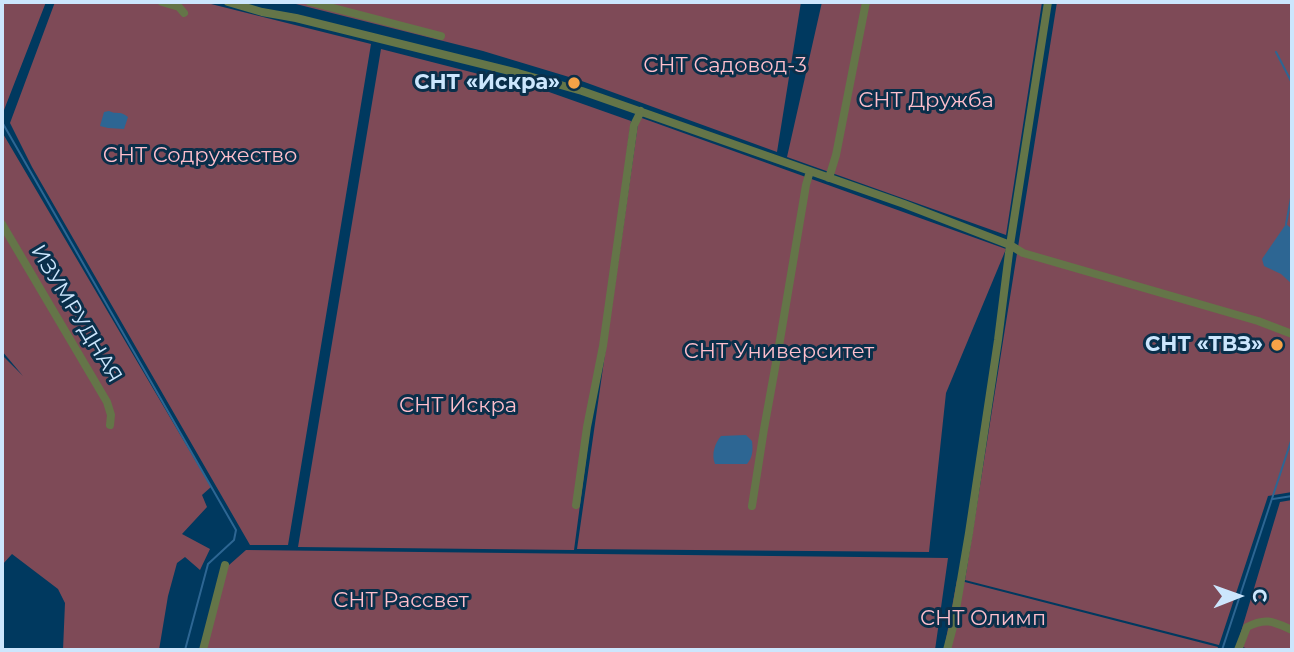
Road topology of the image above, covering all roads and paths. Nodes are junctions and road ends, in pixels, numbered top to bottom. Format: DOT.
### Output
graph roads {
  1 [pos="162,2"];
  2 [pos="228,2"];
  3 [pos="310,2"];
  4 [pos="866,2"];
  5 [pos="1048,2"];
  6 [pos="184,13"];
  7 [pos="441,36"];
  8 [pos="641,111"];
  9 [pos="810,171"];
  10 [pos="829,178"];
  11 [pos="2,224"];
  12 [pos="1010,245"];
  13 [pos="1292,334"];
  14 [pos="110,425"];
  15 [pos="576,505"];
  16 [pos="752,506"];
  17 [pos="225,565"];
  18 [pos="1292,630"];
  19 [pos="203,650"];
  20 [pos="947,650"];
  21 [pos="1238,650"];
  1 -- 6 [label="street"];
  2 -- 8 [label="street"];
  3 -- 7 [label="street"];
  4 -- 10 [label="street"];
  5 -- 12 [label="street"];
  8 -- 9 [label="street"];
  8 -- 15 [label="street"];
  9 -- 10 [label="street"];
  9 -- 16 [label="street"];
  10 -- 12 [label="street"];
  11 -- 14 [label="street, ИЗУМРУДНАЯ"];
  12 -- 13 [label="street"];
  12 -- 20 [label="street"];
  17 -- 19 [label="street"];
  18 -- 21 [label="street"];
}
